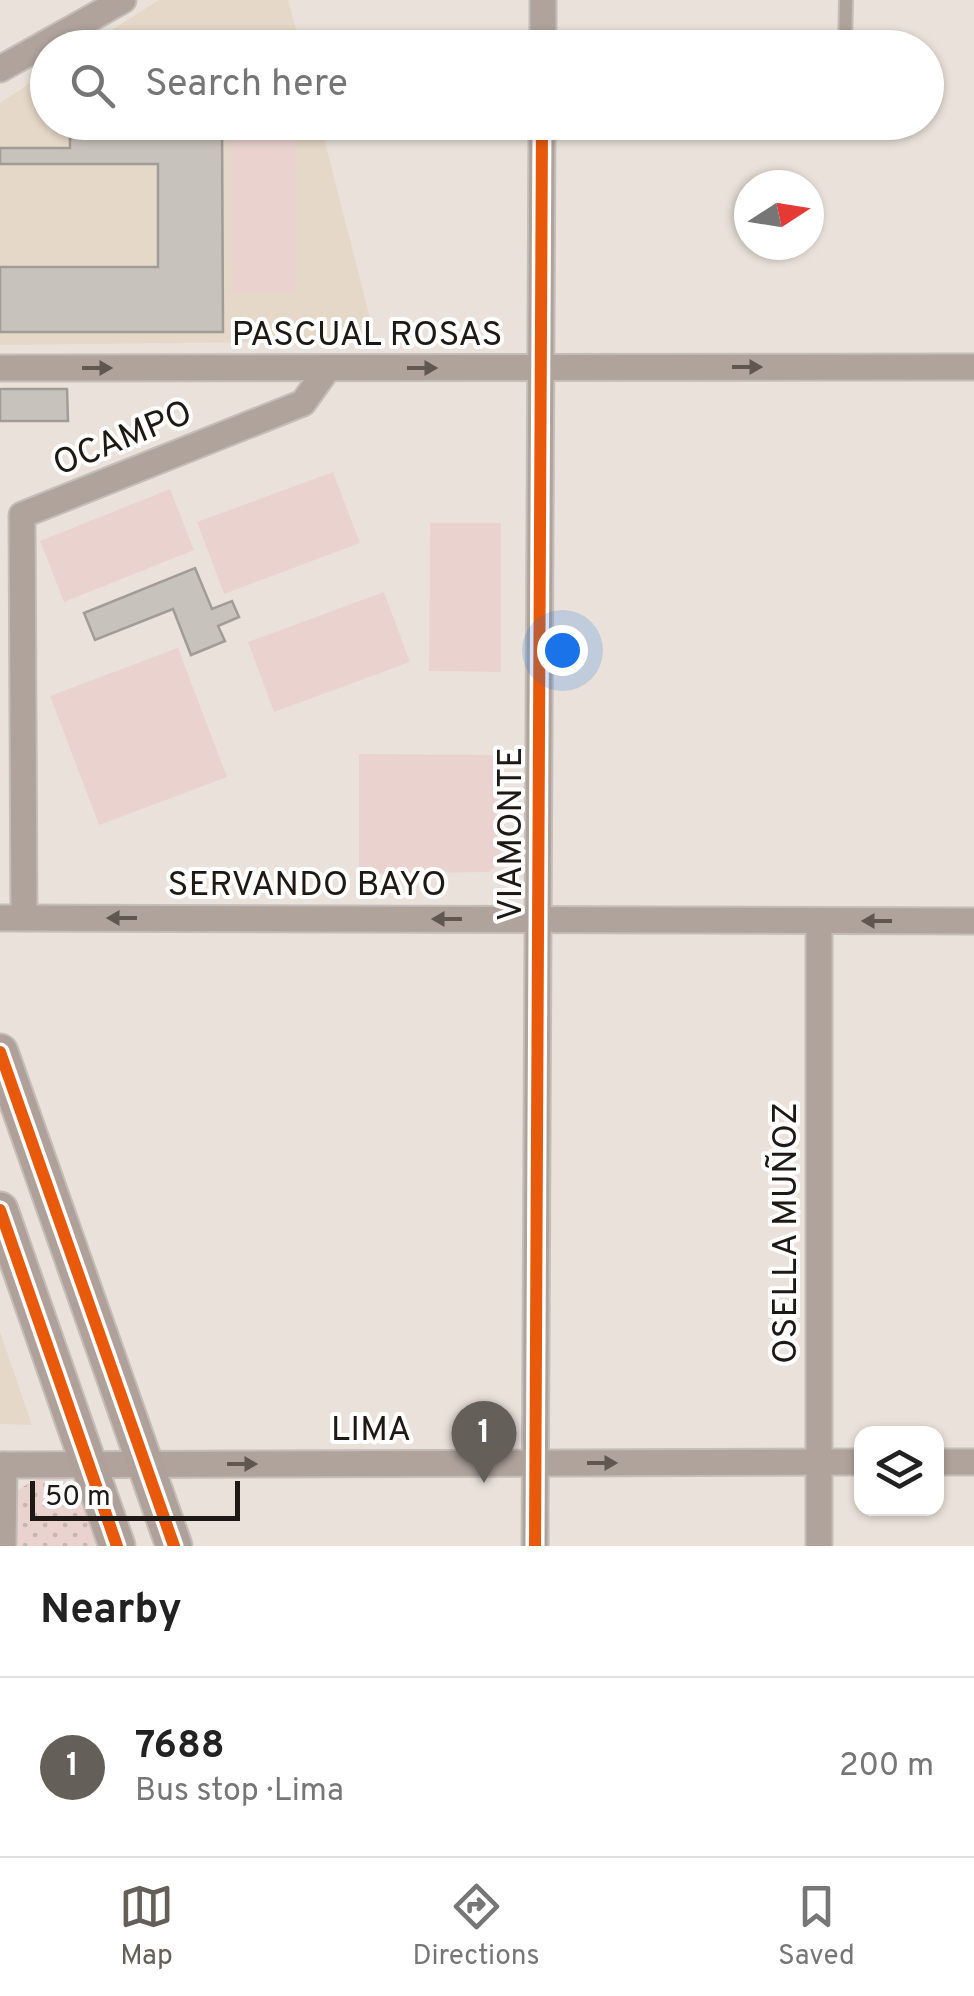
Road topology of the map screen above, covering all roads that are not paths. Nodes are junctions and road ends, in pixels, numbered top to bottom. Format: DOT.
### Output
graph roads {
  1 [pos="123,0"];
  2 [pos="543,0"];
  3 [pos="846,0"];
  4 [pos="70,30"];
  5 [pos="543,30"];
  6 [pos="845,30"];
  7 [pos="30,52"];
  8 [pos="0,69"];
  9 [pos="542,140"];
  10 [pos="974,367"];
  11 [pos="0,368"];
  12 [pos="328,368"];
  13 [pos="542,368"];
  14 [pos="12,918"];
  15 [pos="538,919"];
  16 [pos="820,921"];
  17 [pos="974,921"];
  18 [pos="0,1052"];
  19 [pos="0,1210"];
  20 [pos="818,1462"];
  21 [pos="854,1462"];
  22 [pos="944,1462"];
  23 [pos="974,1462"];
  24 [pos="536,1463"];
  25 [pos="88,1464"];
  26 [pos="144,1464"];
  27 [pos="2,1465"];
  28 [pos="2,1544"];
  29 [pos="117,1546"];
  30 [pos="174,1546"];
  31 [pos="536,1546"];
  32 [pos="818,1546"];
  1 -- 4 [label="street"];
  2 -- 5 [label="street"];
  3 -- 6 [label="lane"];
  7 -- 8 [label="street"];
  9 -- 13 [label="street, VIAMONTE"];
  13 -- 10 [label="street, PASCUAL ROSAS, one-way"];
  11 -- 12 [label="street, PASCUAL ROSAS, one-way"];
  12 -- 13 [label="street, PASCUAL ROSAS, one-way"];
  12 -- 14 [label="street, OCAMPO"];
  13 -- 15 [label="street, VIAMONTE"];
  15 -- 14 [label="street, SERVANDO BAYO, one-way"];
  15 -- 16 [label="street, SERVANDO BAYO"];
  15 -- 24 [label="street, VIAMONTE"];
  17 -- 16 [label="street, SERVANDO BAYO, one-way"];
  16 -- 20 [label="street, OSELLA MUÑOZ"];
  18 -- 26 [label="main road"];
  19 -- 25 [label="main road"];
  20 -- 21 [label="street, LIMA"];
  24 -- 20 [label="street, LIMA, one-way"];
  20 -- 32 [label="street, OSELLA MUÑOZ"];
  22 -- 23 [label="street"];
  26 -- 24 [label="street, LIMA, one-way"];
  24 -- 31 [label="street, VIAMONTE"];
  25 -- 26 [label="street, LIMA"];
  25 -- 27 [label="street, LIMA"];
  25 -- 29 [label="main road"];
  26 -- 30 [label="main road"];
  27 -- 28 [label="street"];
}
